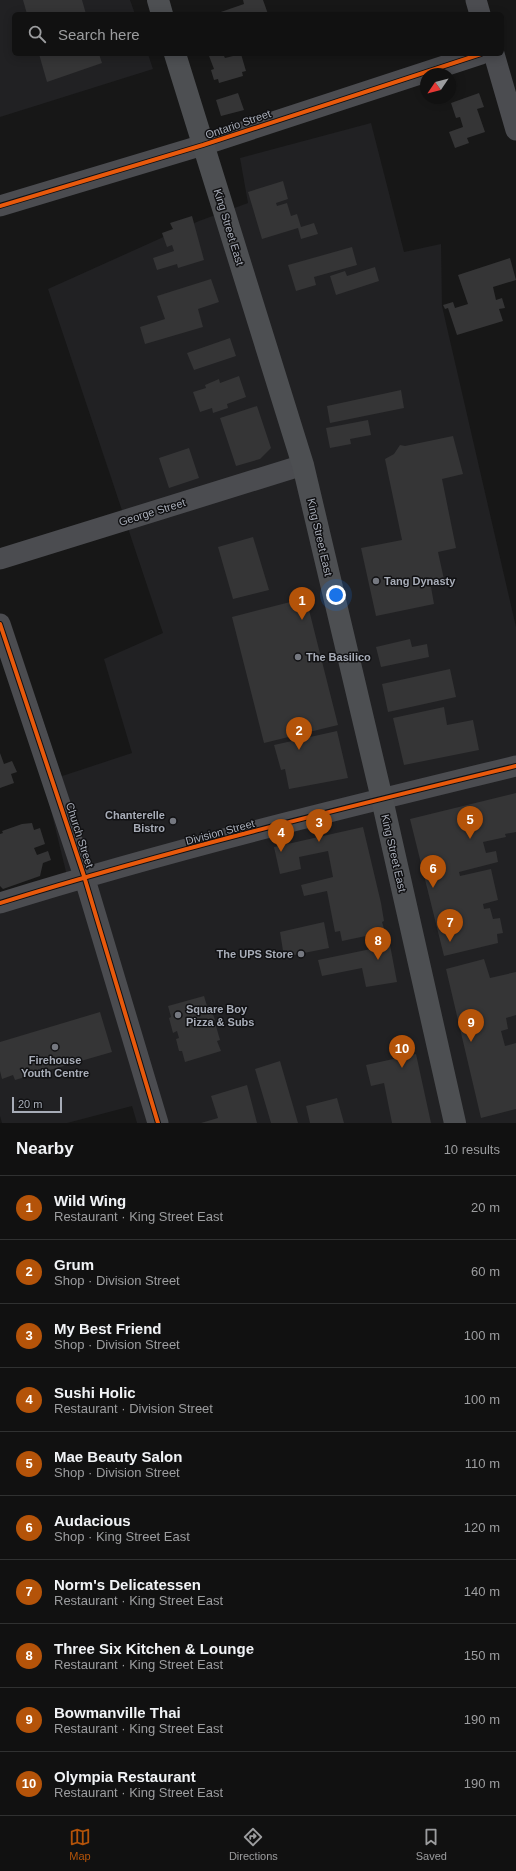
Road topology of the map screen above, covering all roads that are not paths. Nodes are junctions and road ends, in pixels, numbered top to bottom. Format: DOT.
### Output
graph roads {
  1 [pos="158,0"];
  2 [pos="476,0"];
  3 [pos="161,12"];
  4 [pos="479,12"];
  5 [pos="176,56"];
  6 [pos="475,56"];
  7 [pos="495,56"];
  8 [pos="516,130"];
  9 [pos="203,145"];
  10 [pos="0,206"];
  11 [pos="303,465"];
  12 [pos="0,559"];
  13 [pos="0,624"];
  14 [pos="516,766"];
  15 [pos="382,799"];
  16 [pos="84,876"];
  17 [pos="0,903"];
  18 [pos="158,1123"];
  19 [pos="455,1123"];
  1 -- 3 [label="main road"];
  2 -- 4 [label="street"];
  5 -- 9 [label="main road, King Street East"];
  6 -- 9 [label="street, Ontario Street"];
  7 -- 8 [label="street"];
  9 -- 10 [label="street, Ontario Street"];
  9 -- 11 [label="main road, King Street East"];
  11 -- 12 [label="street, George Street"];
  11 -- 15 [label="main road, King Street East"];
  13 -- 16 [label="street, Church Street"];
  14 -- 15 [label="street, Division Street"];
  15 -- 16 [label="street, Division Street"];
  15 -- 19 [label="main road, King Street East"];
  16 -- 17 [label="street, Division Street"];
  16 -- 18 [label="street, Church Street"];
}
